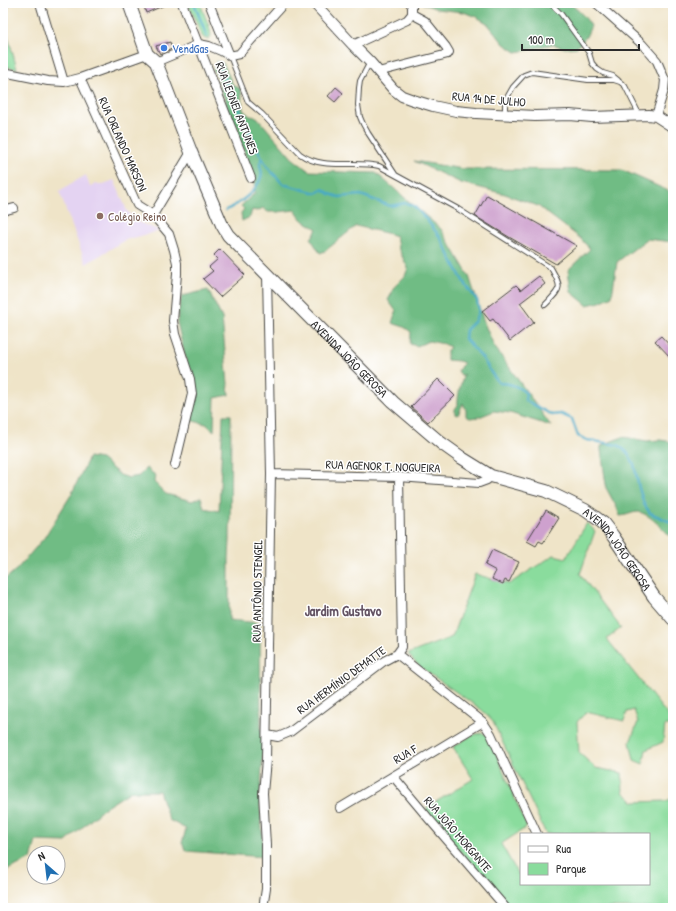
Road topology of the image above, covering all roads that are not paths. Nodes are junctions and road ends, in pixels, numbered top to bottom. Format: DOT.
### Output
graph roads {
  1 [pos="40,3"];
  2 [pos="128,3"];
  3 [pos="182,3"];
  4 [pos="209,3"];
  5 [pos="284,3"];
  6 [pos="314,3"];
  7 [pos="410,3"];
  8 [pos="550,3"];
  9 [pos="596,3"];
  10 [pos="412,14"];
  11 [pos="199,44"];
  12 [pos="353,45"];
  13 [pos="230,56"];
  14 [pos="152,58"];
  15 [pos="370,62"];
  16 [pos="3,72"];
  17 [pos="378,72"];
  18 [pos="80,78"];
  19 [pos="64,82"];
  20 [pos="620,82"];
  21 [pos="505,114"];
  22 [pos="640,115"];
  23 [pos="656,116"];
  24 [pos="673,127"];
  25 [pos="191,152"];
  26 [pos="395,175"];
  27 [pos="251,178"];
  28 [pos="14,208"];
  29 [pos="3,211"];
  30 [pos="153,215"];
  31 [pos="267,274"];
  32 [pos="545,305"];
  33 [pos="175,465"];
  34 [pos="271,474"];
  35 [pos="491,476"];
  36 [pos="399,477"];
  37 [pos="673,619"];
  38 [pos="397,654"];
  39 [pos="483,722"];
  40 [pos="267,735"];
  41 [pos="393,776"];
  42 [pos="340,808"];
  43 [pos="537,833"];
  44 [pos="263,908"];
  45 [pos="505,908"];
  1 -- 19 [label="street"];
  2 -- 14 [label="main road, AVENIDA JOÃO GEROSA"];
  3 -- 11 [label="street, RUA LEONEL ANTUNES"];
  4 -- 13 [label="street, RUA LEONEL ANTUNES"];
  5 -- 13 [label="street"];
  6 -- 12 [label="street, RUA 14 DE JULHO"];
  7 -- 10 [label="street"];
  8 -- 20 [label="lane"];
  9 -- 23 [label="street"];
  10 -- 12 [label="street"];
  10 -- 17 [label="street"];
  11 -- 13 [label="street"];
  11 -- 14 [label="street"];
  11 -- 27 [label="street, RUA LEONEL ANTUNES"];
  12 -- 15 [label="street, RUA 14 DE JULHO"];
  13 -- 26 [label="lane, RUA LEONEL ANTUNES"];
  14 -- 18 [label="street"];
  14 -- 25 [label="main road, AVENIDA JOÃO GEROSA"];
  15 -- 17 [label="street, RUA 14 DE JULHO"];
  15 -- 26 [label="lane"];
  16 -- 19 [label="street"];
  17 -- 21 [label="street, RUA 14 DE JULHO"];
  18 -- 19 [label="street"];
  18 -- 30 [label="street, RUA ORLANDO MARSON"];
  20 -- 21 [label="lane"];
  20 -- 22 [label="lane"];
  21 -- 22 [label="street, RUA 14 DE JULHO"];
  22 -- 23 [label="street, RUA 14 DE JULHO"];
  23 -- 24 [label="street"];
  25 -- 30 [label="street"];
  25 -- 31 [label="main road, AVENIDA JOÃO GEROSA"];
  26 -- 32 [label="lane"];
  28 -- 29 [label="street"];
  30 -- 33 [label="street, RUA ORLANDO MARSON"];
  31 -- 34 [label="street, RUA ANTÔNIO STENGEL"];
  31 -- 35 [label="main road, AVENIDA JOÃO GEROSA"];
  34 -- 36 [label="street, RUA AGENOR T. NOGUEIRA"];
  34 -- 40 [label="street, RUA ANTÔNIO STENGEL"];
  35 -- 36 [label="street, RUA AGENOR T. NOGUEIRA"];
  35 -- 37 [label="main road, AVENIDA JOÃO GEROSA"];
  36 -- 38 [label="street, RUA HERMÍNIO DEMATTE"];
  38 -- 39 [label="street"];
  38 -- 40 [label="street, RUA HERMÍNIO DEMATTE"];
  39 -- 41 [label="street, RUA F"];
  39 -- 43 [label="street"];
  40 -- 44 [label="street, RUA ANTÔNIO STENGEL"];
  41 -- 42 [label="street, RUA F"];
  41 -- 45 [label="street, RUA JOÃO MORGANTE"];
}
